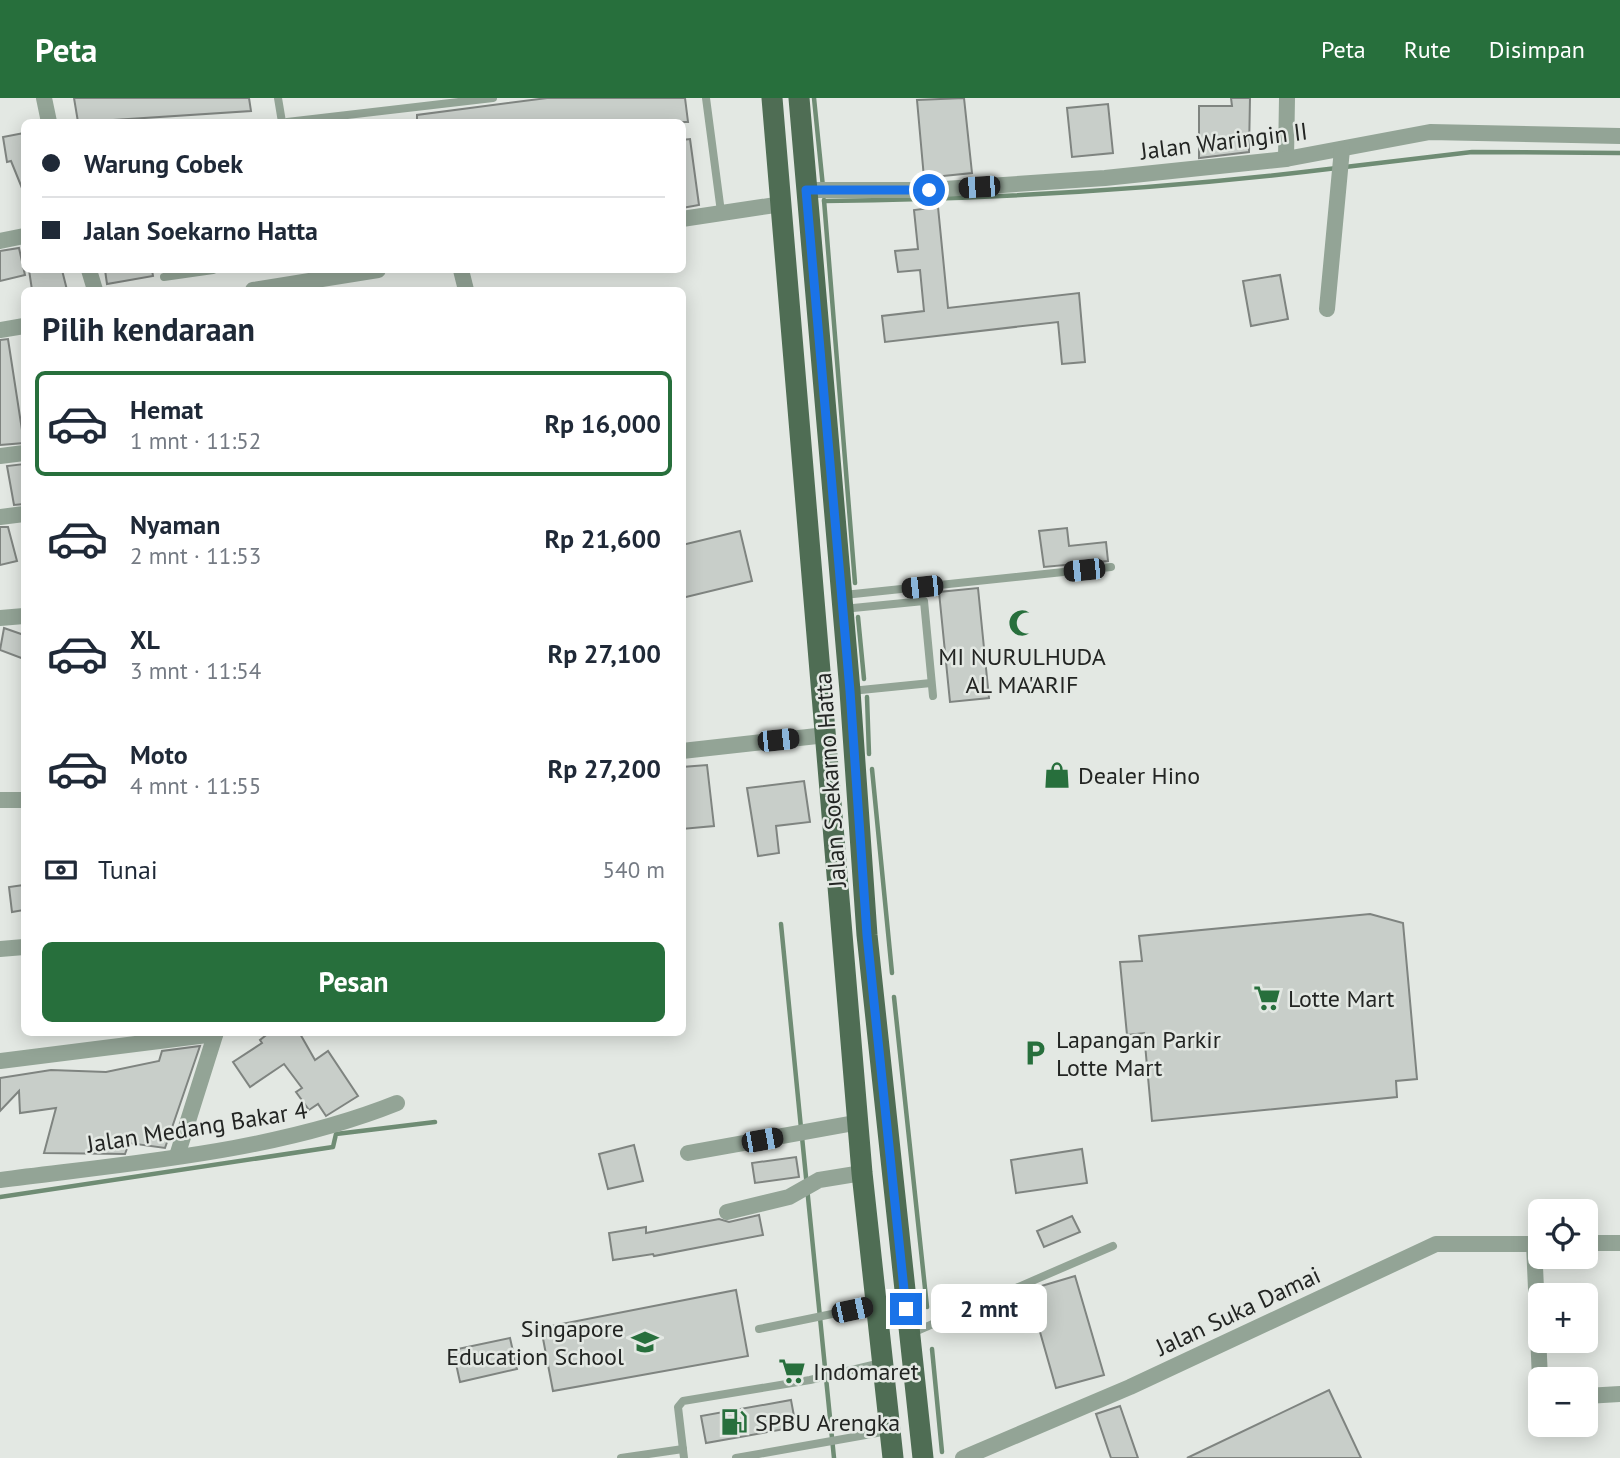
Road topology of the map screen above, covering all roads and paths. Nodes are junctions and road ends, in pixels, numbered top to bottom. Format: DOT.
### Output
graph roads {
  1 [pos="44,98"];
  2 [pos="278,98"];
  3 [pos="493,98"];
  4 [pos="706,98"];
  5 [pos="772,98"];
  6 [pos="799,98"];
  7 [pos="1287,98"];
  8 [pos="355,118"];
  9 [pos="48,119"];
  10 [pos="282,119"];
  11 [pos="1620,136"];
  12 [pos="1286,159"];
  13 [pos="1340,162"];
  14 [pos="809,190"];
  15 [pos="782,204"];
  16 [pos="721,212"];
  17 [pos="686,218"];
  18 [pos="21,237"];
  19 [pos="0,241"];
  20 [pos="192,273"];
  21 [pos="354,273"];
  22 [pos="164,277"];
  23 [pos="271,287"];
  24 [pos="1327,309"];
  25 [pos="21,326"];
  26 [pos="0,330"];
  27 [pos="21,453"];
  28 [pos="0,456"];
  29 [pos="21,514"];
  30 [pos="0,517"];
  31 [pos="1111,567"];
  32 [pos="842,602"];
  33 [pos="21,616"];
  34 [pos="0,618"];
  35 [pos="931,683"];
  36 [pos="850,691"];
  37 [pos="933,696"];
  38 [pos="826,735"];
  39 [pos="686,751"];
  40 [pos="0,800"];
  41 [pos="21,800"];
  42 [pos="867,935"];
  43 [pos="842,938"];
  44 [pos="21,947"];
  45 [pos="0,949"];
  46 [pos="192,1036"];
  47 [pos="214,1036"];
  48 [pos="0,1061"];
  49 [pos="397,1103"];
  50 [pos="860,1122"];
  51 [pos="688,1153"];
  52 [pos="177,1156"];
  53 [pos="862,1173"];
  54 [pos="0,1180"];
  55 [pos="727,1212"];
  56 [pos="1598,1243"];
  57 [pos="1620,1243"];
  58 [pos="1528,1244"];
  59 [pos="1113,1246"];
  60 [pos="1538,1269"];
  61 [pos="876,1305"];
  62 [pos="759,1329"];
  63 [pos="909,1334"];
  64 [pos="881,1363"];
  65 [pos="1540,1367"];
  66 [pos="1620,1394"];
  67 [pos="1598,1395"];
  68 [pos="888,1431"];
  69 [pos="684,1454"];
  70 [pos="967,1457"];
  71 [pos="621,1458"];
  72 [pos="736,1458"];
  73 [pos="893,1458"];
  74 [pos="923,1458"];
  1 -- 9 [label="street"];
  2 -- 10 [label="lane"];
  3 -- 8 [label="lane"];
  4 -- 16 [label="lane"];
  5 -- 15 [label="main road, Jalan Soekarno Hatta"];
  6 -- 14 [label="main road, Jalan Soekarno Hatta"];
  7 -- 12 [label="street"];
  11 -- 13 [label="street, Jalan Waringin II"];
  12 -- 13 [label="street, Jalan Waringin II"];
  12 -- 14 [label="street, Jalan Waringin II"];
  13 -- 24 [label="street"];
  14 -- 32 [label="main road, Jalan Soekarno Hatta"];
  15 -- 16 [label="street"];
  15 -- 38 [label="main road, Jalan Soekarno Hatta"];
  16 -- 17 [label="street"];
  18 -- 19 [label="street"];
  20 -- 22 [label="lane"];
  21 -- 23 [label="street"];
  25 -- 26 [label="street"];
  27 -- 28 [label="street"];
  29 -- 30 [label="street"];
  31 -- 32 [label="lane"];
  32 -- 35 [label="lane"];
  32 -- 36 [label="main road, Jalan Soekarno Hatta"];
  33 -- 34 [label="street"];
  35 -- 36 [label="lane"];
  35 -- 37 [label="lane"];
  36 -- 42 [label="main road, Jalan Soekarno Hatta"];
  38 -- 39 [label="street"];
  38 -- 43 [label="main road, Jalan Soekarno Hatta"];
  40 -- 41 [label="street"];
  42 -- 43 [label="main road"];
  42 -- 63 [label="main road, Jalan Soekarno Hatta"];
  43 -- 50 [label="main road, Jalan Soekarno Hatta"];
  44 -- 45 [label="street"];
  46 -- 48 [label="street"];
  47 -- 52 [label="street"];
  49 -- 52 [label="street, Jalan Medang Bakar 4"];
  50 -- 51 [label="street"];
  50 -- 53 [label="main road, Jalan Soekarno Hatta"];
  52 -- 54 [label="street, Jalan Medang Bakar 4"];
  53 -- 55 [label="street"];
  53 -- 61 [label="main road, Jalan Soekarno Hatta"];
  56 -- 57 [label="street"];
  58 -- 70 [label="street, Jalan Suka Damai"];
  59 -- 63 [label="lane"];
  60 -- 65 [label="street"];
  61 -- 62 [label="lane"];
  61 -- 64 [label="main road, Jalan Soekarno Hatta"];
  63 -- 74 [label="main road, Jalan Soekarno Hatta"];
  64 -- 68 [label="main road, Jalan Soekarno Hatta"];
  64 -- 69 [label="lane"];
  66 -- 67 [label="street"];
  68 -- 72 [label="lane"];
  68 -- 73 [label="main road, Jalan Soekarno Hatta"];
  69 -- 71 [label="lane"];
}
